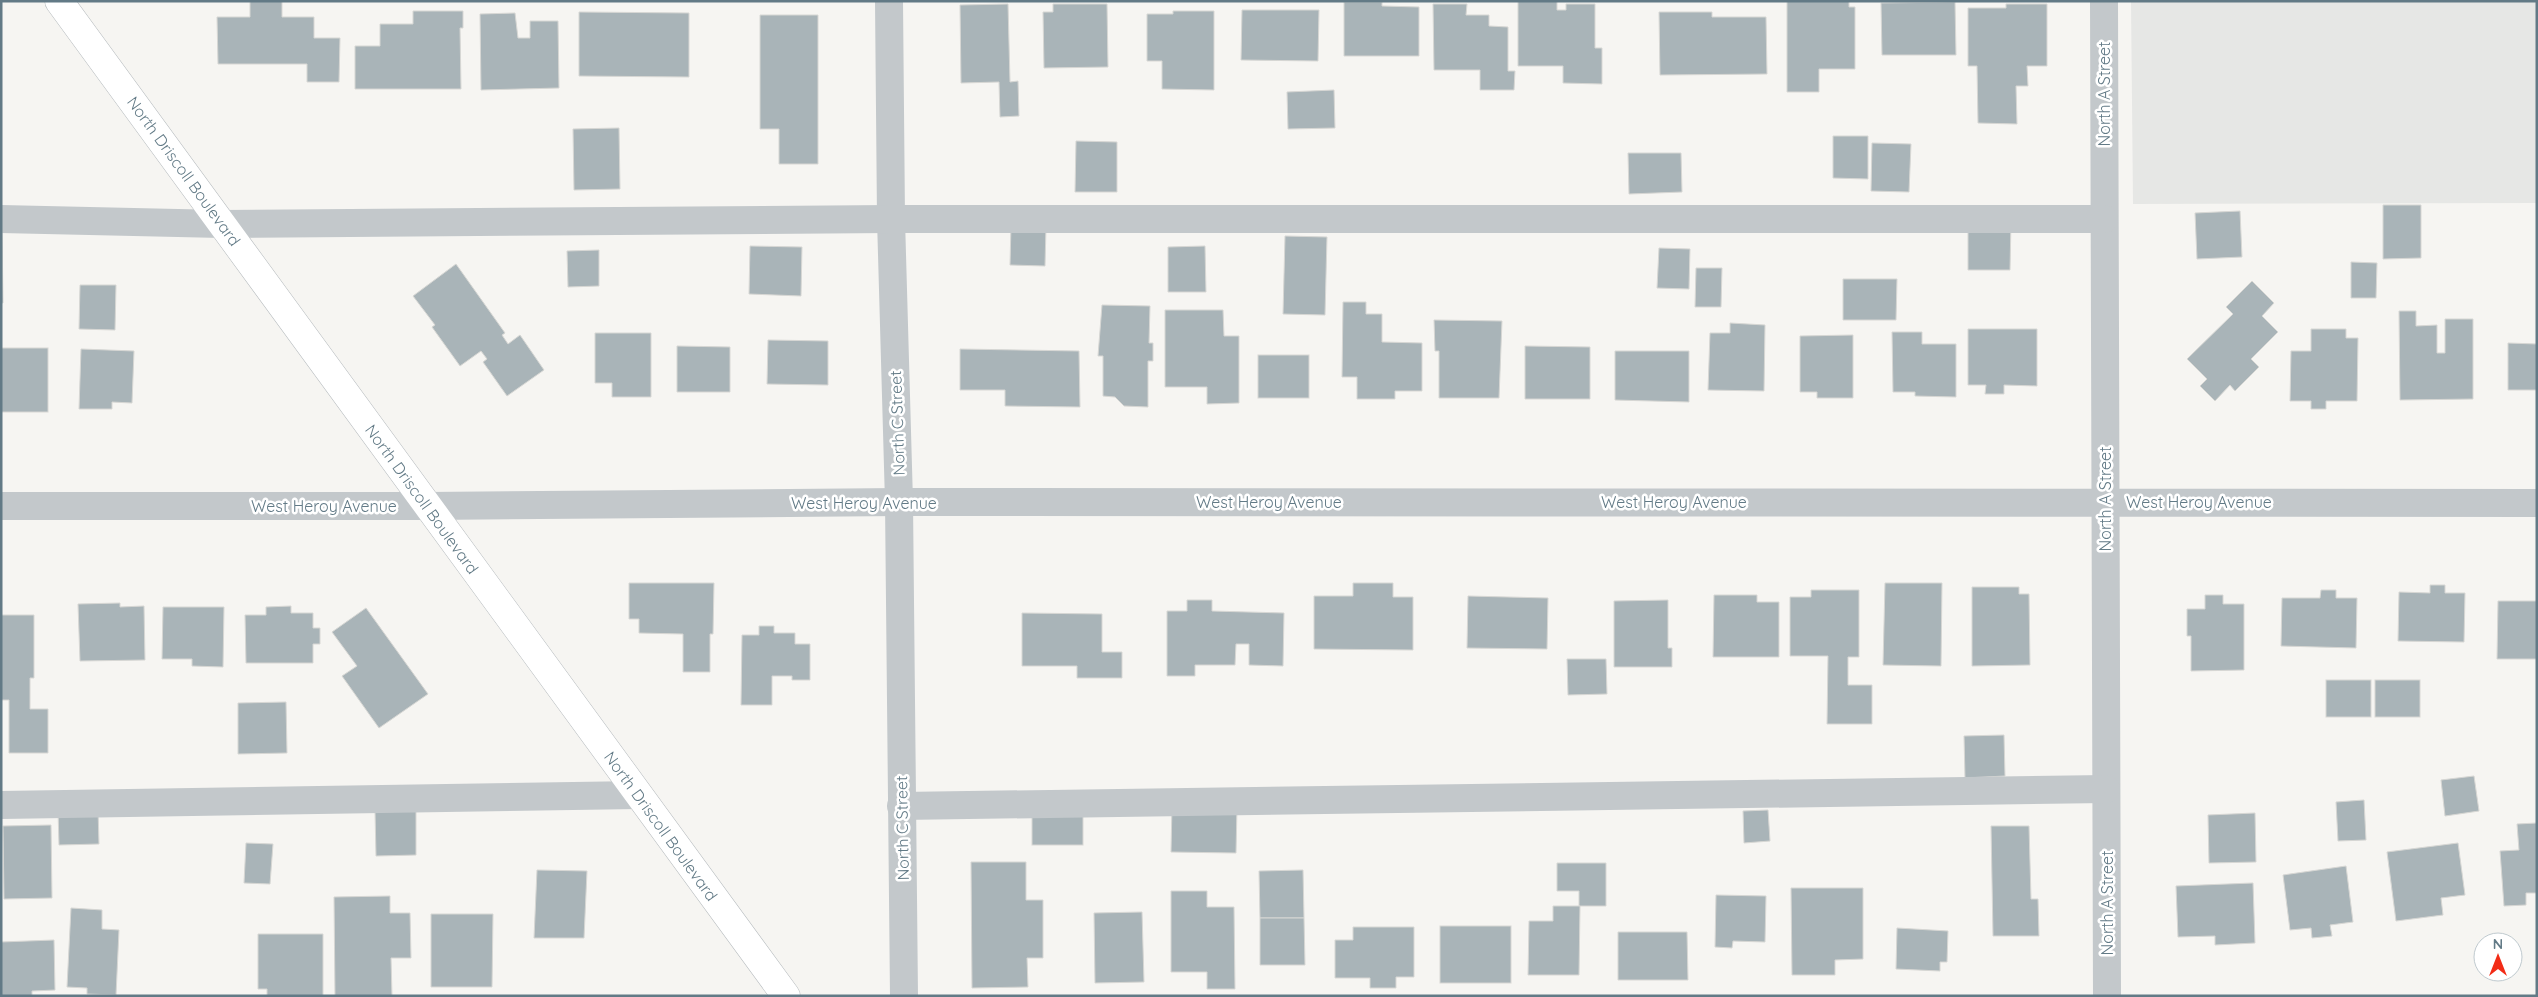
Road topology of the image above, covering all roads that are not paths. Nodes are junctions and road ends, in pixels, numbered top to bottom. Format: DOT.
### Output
graph roads {
  1 [pos="59,1"];
  2 [pos="888,1"];
  3 [pos="2104,1"];
  4 [pos="1,219"];
  5 [pos="891,219"];
  6 [pos="2104,219"];
  7 [pos="222,224"];
  8 [pos="899,502"];
  9 [pos="2105,502"];
  10 [pos="2537,502"];
  11 [pos="1,506"];
  12 [pos="426,506"];
  13 [pos="2106,789"];
  14 [pos="638,795"];
  15 [pos="1,804"];
  16 [pos="901,806"];
  17 [pos="786,996"];
  18 [pos="904,996"];
  19 [pos="2107,996"];
  1 -- 7 [label="main road, North Driscoll Boulevard"];
  2 -- 5 [label="street, North C Street"];
  3 -- 6 [label="street, North A Street"];
  4 -- 7 [label="street"];
  5 -- 6 [label="street"];
  5 -- 7 [label="street"];
  5 -- 8 [label="street, North C Street"];
  6 -- 9 [label="street, North A Street"];
  7 -- 12 [label="main road, North Driscoll Boulevard"];
  8 -- 9 [label="street, West Heroy Avenue"];
  8 -- 12 [label="street, West Heroy Avenue"];
  8 -- 16 [label="street, North C Street"];
  9 -- 10 [label="street, West Heroy Avenue"];
  9 -- 13 [label="street, North A Street"];
  11 -- 12 [label="street, West Heroy Avenue"];
  12 -- 14 [label="main road, North Driscoll Boulevard"];
  13 -- 16 [label="street"];
  13 -- 19 [label="street, North A Street"];
  14 -- 15 [label="street"];
  14 -- 17 [label="main road, North Driscoll Boulevard"];
  16 -- 18 [label="street, North C Street"];
}
